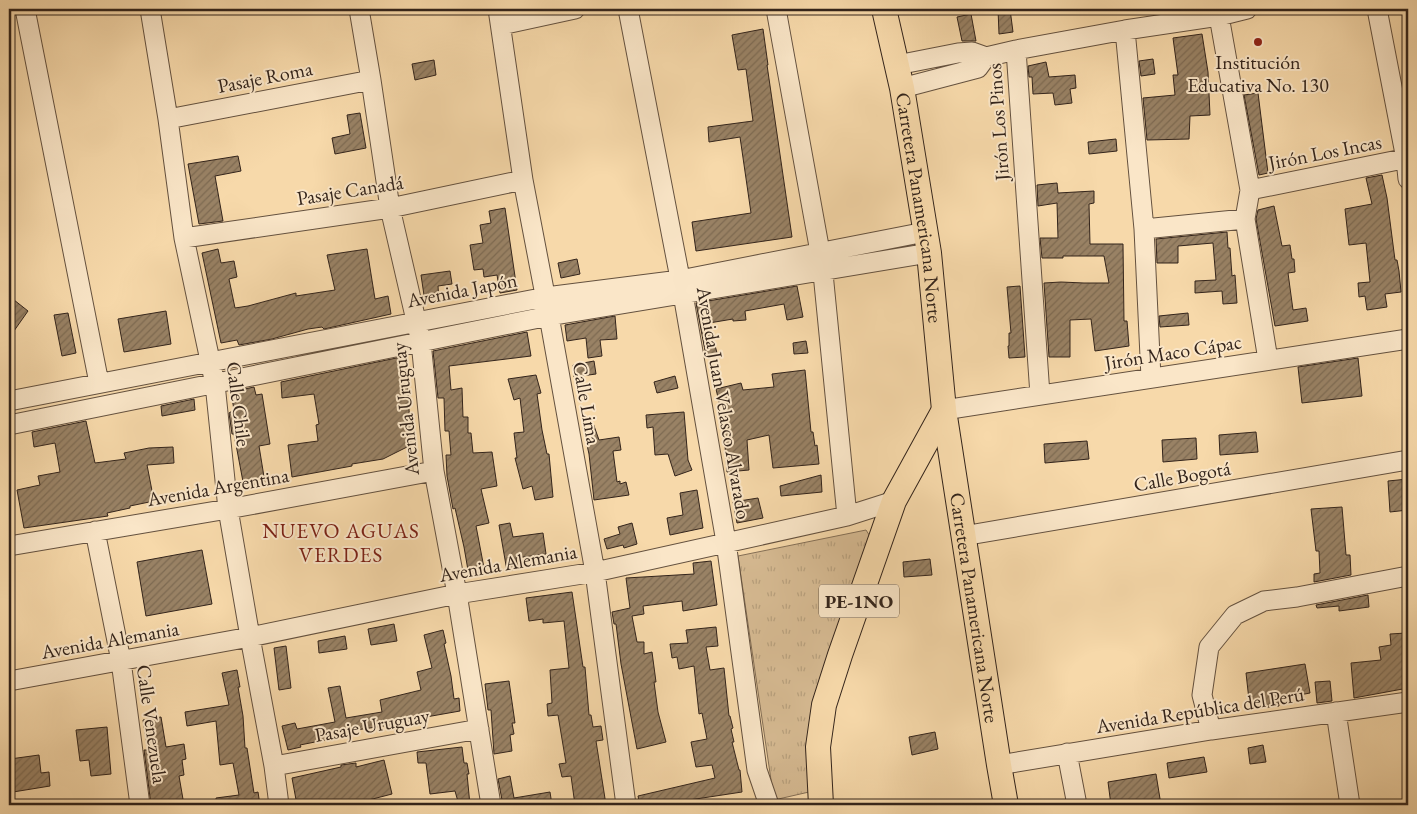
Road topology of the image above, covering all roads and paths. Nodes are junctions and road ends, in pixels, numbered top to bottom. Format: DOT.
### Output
graph roads {
  1 [pos="25,9"];
  2 [pos="150,9"];
  3 [pos="359,9"];
  4 [pos="575,9"];
  5 [pos="628,9"];
  6 [pos="776,9"];
  7 [pos="884,9"];
  8 [pos="1247,9"];
  9 [pos="1377,9"];
  10 [pos="1219,16"];
  11 [pos="500,17"];
  12 [pos="1125,30"];
  13 [pos="1016,50"];
  14 [pos="900,76"];
  15 [pos="372,80"];
  16 [pos="168,119"];
  17 [pos="1407,159"];
  18 [pos="1408,178"];
  19 [pos="523,180"];
  20 [pos="1250,190"];
  21 [pos="390,208"];
  22 [pos="1245,219"];
  23 [pos="1144,230"];
  24 [pos="184,238"];
  25 [pos="927,242"];
  26 [pos="821,261"];
  27 [pos="682,287"];
  28 [pos="546,297"];
  29 [pos="549,316"];
  30 [pos="417,321"];
  31 [pos="1408,339"];
  32 [pos="421,342"];
  33 [pos="1268,360"];
  34 [pos="212,362"];
  35 [pos="1151,378"];
  36 [pos="99,383"];
  37 [pos="216,384"];
  38 [pos="1040,395"];
  39 [pos="9,401"];
  40 [pos="944,410"];
  41 [pos="9,425"];
  42 [pos="1408,460"];
  43 [pos="434,471"];
  44 [pos="894,502"];
  45 [pos="228,509"];
  46 [pos="848,516"];
  47 [pos="95,531"];
  48 [pos="963,536"];
  49 [pos="726,542"];
  50 [pos="9,546"];
  51 [pos="594,572"];
  52 [pos="1408,576"];
  53 [pos="457,594"];
  54 [pos="250,637"];
  55 [pos="122,662"];
  56 [pos="9,680"];
  57 [pos="1408,702"];
  58 [pos="1336,712"];
  59 [pos="479,729"];
  60 [pos="1211,730"];
  61 [pos="1067,754"];
  62 [pos="999,765"];
  63 [pos="274,766"];
  64 [pos="140,805"];
  65 [pos="278,805"];
  66 [pos="491,805"];
  67 [pos="626,805"];
  68 [pos="768,805"];
  69 [pos="817,805"];
  70 [pos="1006,805"];
  71 [pos="1076,805"];
  72 [pos="1350,805"];
  1 -- 36 [label="street"];
  2 -- 16 [label="street, Calle Chile"];
  3 -- 15 [label="street, Avenida Uruguay"];
  4 -- 11 [label="street"];
  5 -- 27 [label="street, Avenida Juan Velasco Alvarado"];
  6 -- 26 [label="street"];
  7 -- 14 [label="main road, Carretera Panamericana Norte"];
  8 -- 10 [label="street, Jirón Los Pinos"];
  9 -- 17 [label="street"];
  10 -- 12 [label="street, Jirón Los Pinos"];
  10 -- 20 [label="street"];
  11 -- 19 [label="street, Calle Lima"];
  12 -- 13 [label="street, Jirón Los Pinos"];
  12 -- 23 [label="street"];
  13 -- 14 [label="street"];
  13 -- 38 [label="street, Jirón Los Pinos"];
  14 -- 25 [label="main road, Carretera Panamericana Norte"];
  15 -- 16 [label="street, Pasaje Roma"];
  15 -- 21 [label="street, Avenida Uruguay"];
  16 -- 24 [label="street, Calle Chile"];
  17 -- 18 [label="street"];
  17 -- 20 [label="street, Jirón Los Incas"];
  19 -- 21 [label="street, Pasaje Canadá"];
  19 -- 28 [label="street, Calle Lima"];
  20 -- 22 [label="street"];
  21 -- 24 [label="street, Pasaje Canadá"];
  21 -- 30 [label="street, Avenida Uruguay"];
  22 -- 23 [label="street"];
  22 -- 33 [label="street"];
  23 -- 35 [label="street"];
  24 -- 34 [label="street, Calle Chile"];
  25 -- 26 [label="street"];
  25 -- 40 [label="main road, Carretera Panamericana Norte"];
  26 -- 27 [label="street"];
  26 -- 46 [label="street"];
  27 -- 28 [label="street, Avenida Japón"];
  27 -- 29 [label="street"];
  27 -- 49 [label="street, Avenida Juan Velasco Alvarado"];
  28 -- 29 [label="street, Calle Lima"];
  28 -- 30 [label="street, Avenida Japón"];
  29 -- 32 [label="street"];
  29 -- 51 [label="street, Calle Lima"];
  30 -- 32 [label="street, Avenida Uruguay"];
  30 -- 34 [label="street, Avenida Japón"];
  31 -- 33 [label="street, Jirón Maco Cápac"];
  32 -- 37 [label="street"];
  32 -- 43 [label="street, Avenida Uruguay"];
  33 -- 35 [label="street, Jirón Maco Cápac"];
  34 -- 36 [label="street, Avenida Japón"];
  34 -- 37 [label="street, Calle Chile"];
  35 -- 38 [label="street, Jirón Maco Cápac"];
  36 -- 39 [label="street, Avenida Japón"];
  37 -- 41 [label="street"];
  37 -- 45 [label="street, Calle Chile"];
  38 -- 40 [label="street, Jirón Maco Cápac"];
  40 -- 44 [label="main road, PE-1NO"];
  40 -- 48 [label="main road, Carretera Panamericana Norte"];
  42 -- 48 [label="street, Calle Bogotá"];
  43 -- 45 [label="street, Avenida Argentina"];
  43 -- 53 [label="street, Avenida Uruguay"];
  44 -- 46 [label="street, Avenida Alemania"];
  44 -- 69 [label="main road, PE-1NO"];
  45 -- 47 [label="street, Avenida Argentina"];
  45 -- 54 [label="street, Calle Chile"];
  46 -- 49 [label="street, Avenida Alemania"];
  47 -- 50 [label="street, Avenida Argentina"];
  47 -- 55 [label="street, Calle Venezuela"];
  48 -- 62 [label="main road, Carretera Panamericana Norte"];
  49 -- 51 [label="street, Avenida Alemania"];
  49 -- 68 [label="street, Avenida Juan Velasco Alvarado"];
  51 -- 53 [label="street, Avenida Alemania"];
  51 -- 67 [label="street, Calle Lima"];
  52 -- 60 [label="street"];
  53 -- 54 [label="street, Avenida Alemania"];
  53 -- 59 [label="street, Avenida Uruguay"];
  54 -- 55 [label="street, Avenida Alemania"];
  54 -- 63 [label="street, Calle Chile"];
  55 -- 56 [label="street, Avenida Alemania"];
  55 -- 64 [label="street, Calle Venezuela"];
  57 -- 58 [label="street, Avenida República del Perú"];
  58 -- 60 [label="street, Avenida República del Perú"];
  58 -- 72 [label="street"];
  59 -- 63 [label="street, Pasaje Uruguay"];
  59 -- 66 [label="street, Avenida Uruguay"];
  60 -- 61 [label="street, Avenida República del Perú"];
  61 -- 62 [label="street, Avenida República del Perú"];
  61 -- 71 [label="street"];
  62 -- 70 [label="main road, Carretera Panamericana Norte"];
  63 -- 65 [label="street, Calle Chile"];
}
